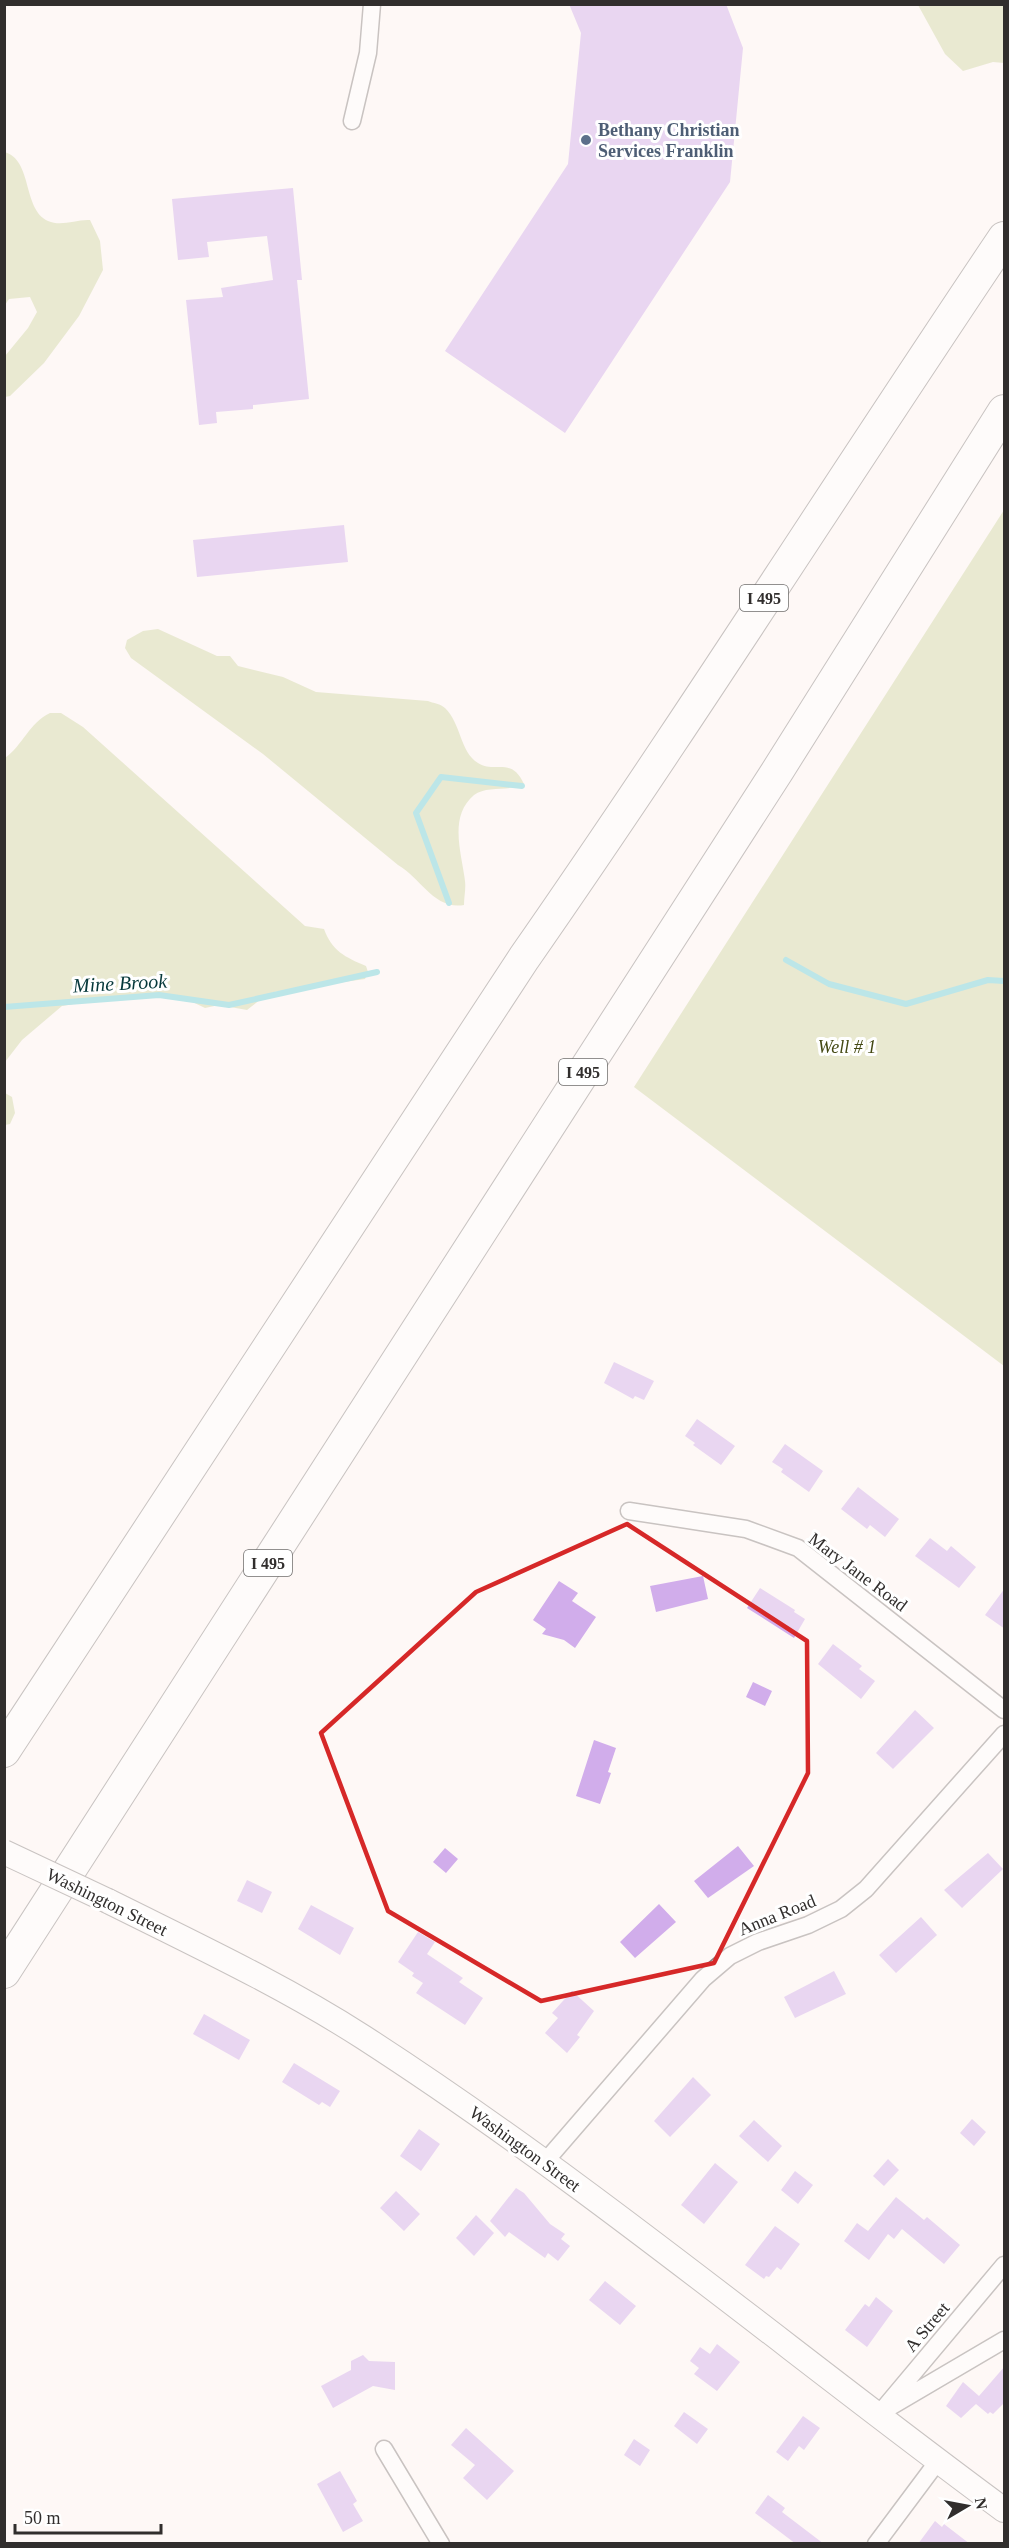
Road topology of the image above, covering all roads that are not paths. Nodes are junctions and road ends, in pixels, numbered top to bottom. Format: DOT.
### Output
graph roads {
  1 [pos="372,4"];
  2 [pos="352,121"];
  3 [pos="1005,238"];
  4 [pos="1005,411"];
  5 [pos="629,1511"];
  6 [pos="1005,1710"];
  7 [pos="1005,1734"];
  8 [pos="4,1751"];
  9 [pos="4,1852"];
  10 [pos="4,1972"];
  11 [pos="544,2163"];
  12 [pos="1005,2265"];
  13 [pos="1005,2340"];
  14 [pos="879,2414"];
  15 [pos="384,2449"];
  16 [pos="938,2461"];
  17 [pos="1005,2510"];
  18 [pos="441,2544"];
  19 [pos="876,2544"];
  1 -- 2 [label="street"];
  3 -- 8 [label="highway, I 495"];
  4 -- 10 [label="highway, I 495"];
  5 -- 6 [label="street, Mary Jane Road"];
  7 -- 11 [label="street, Anna Road"];
  9 -- 11 [label="main road, Washington Street, bridge"];
  11 -- 14 [label="main road, Washington Street"];
  12 -- 14 [label="street, A Street"];
  13 -- 14 [label="street"];
  14 -- 16 [label="main road, Washington Street"];
  15 -- 18 [label="street"];
  16 -- 17 [label="main road, Washington Street"];
  16 -- 19 [label="street"];
}
